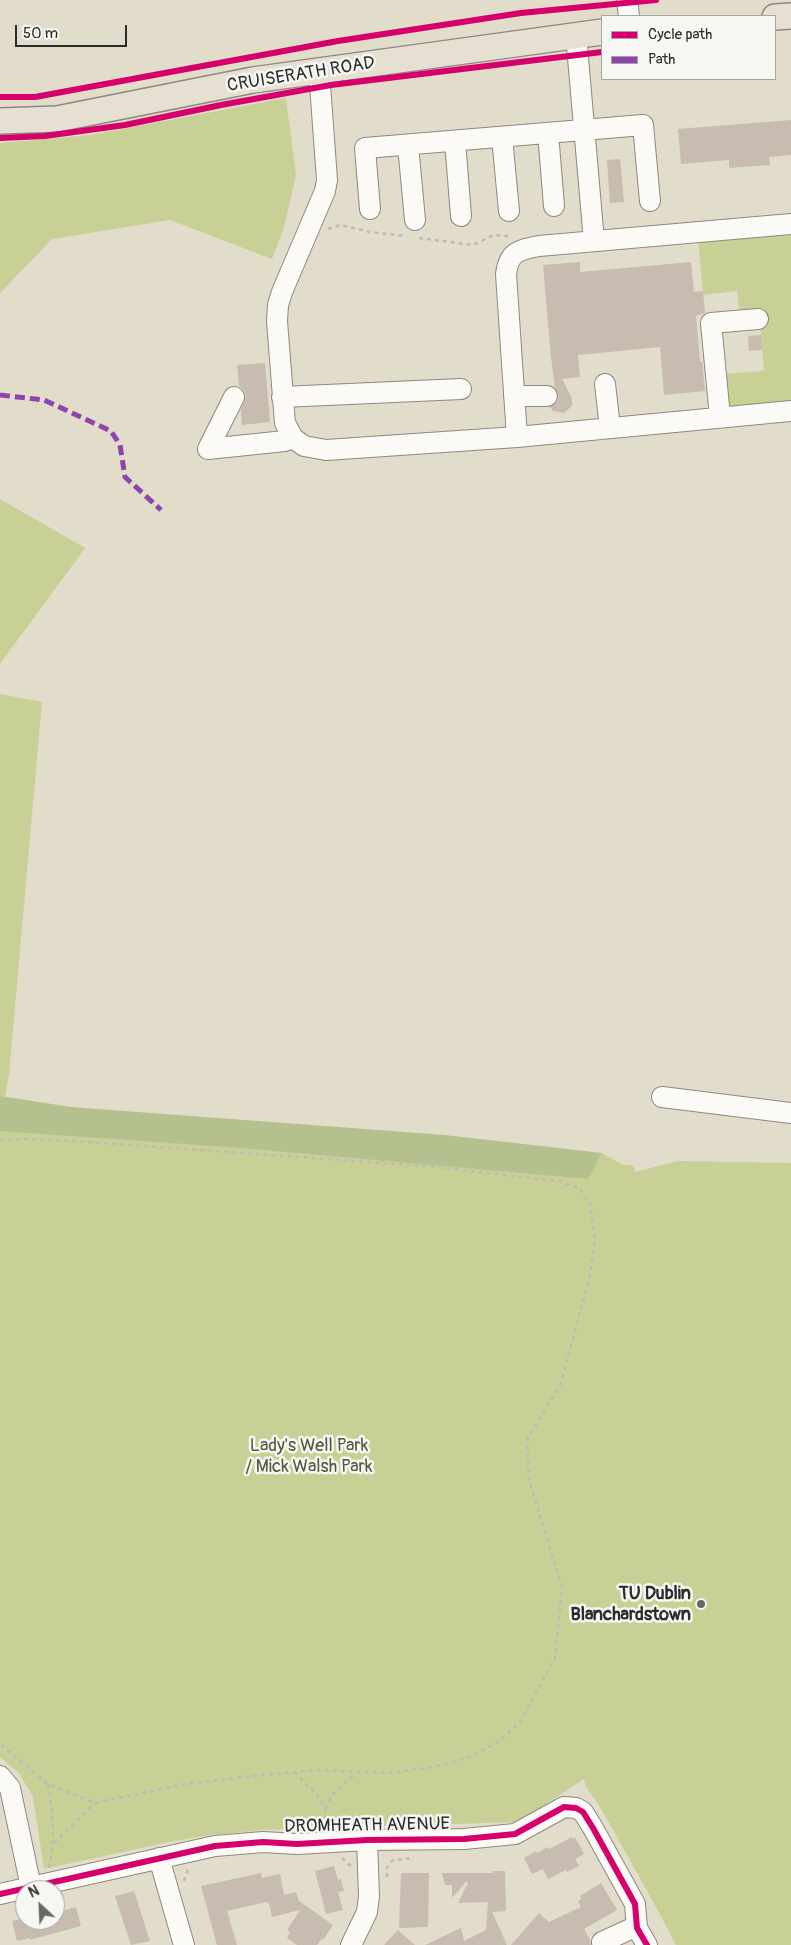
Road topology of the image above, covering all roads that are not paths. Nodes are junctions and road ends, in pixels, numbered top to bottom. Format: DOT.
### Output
graph roads {
  1 [pos="628,0"];
  2 [pos="629,15"];
  3 [pos="791,16"];
  4 [pos="776,17"];
  5 [pos="601,32"];
  6 [pos="576,35"];
  7 [pos="319,71"];
  8 [pos="0,121"];
  9 [pos="584,130"];
  10 [pos="548,133"];
  11 [pos="502,137"];
  12 [pos="455,141"];
  13 [pos="408,145"];
  14 [pos="650,200"];
  15 [pos="554,206"];
  16 [pos="370,209"];
  17 [pos="509,211"];
  18 [pos="461,216"];
  19 [pos="791,224"];
  20 [pos="413,231"];
  21 [pos="594,241"];
  22 [pos="758,319"];
  23 [pos="605,384"];
  24 [pos="461,389"];
  25 [pos="514,396"];
  26 [pos="547,396"];
  27 [pos="234,397"];
  28 [pos="282,397"];
  29 [pos="791,411"];
  30 [pos="720,417"];
  31 [pos="610,428"];
  32 [pos="517,437"];
  33 [pos="293,438"];
  34 [pos="662,1097"];
  35 [pos="791,1113"];
  36 [pos="0,1776"];
  37 [pos="367,1840"];
  38 [pos="159,1858"];
  39 [pos="30,1880"];
  40 [pos="62,1880"];
  41 [pos="15,1891"];
  42 [pos="0,1894"];
  43 [pos="637,1926"];
  44 [pos="602,1942"];
  45 [pos="184,1945"];
  46 [pos="351,1945"];
  47 [pos="647,1945"];
  1 -- 2 [label="street"];
  3 -- 4 [label="main road"];
  5 -- 6 [label="main road, CRUISERATH ROAD"];
  6 -- 7 [label="main road, CRUISERATH ROAD"];
  6 -- 9 [label="street"];
  7 -- 8 [label="main road, CRUISERATH ROAD"];
  7 -- 28 [label="street"];
  9 -- 10 [label="street"];
  9 -- 14 [label="street"];
  9 -- 21 [label="street"];
  10 -- 11 [label="street"];
  10 -- 15 [label="street"];
  11 -- 12 [label="street"];
  11 -- 17 [label="street"];
  12 -- 13 [label="street"];
  12 -- 18 [label="street"];
  13 -- 16 [label="street"];
  13 -- 20 [label="street"];
  19 -- 21 [label="street"];
  21 -- 25 [label="street"];
  22 -- 30 [label="street"];
  23 -- 31 [label="street"];
  24 -- 28 [label="street"];
  25 -- 26 [label="street"];
  25 -- 32 [label="street"];
  27 -- 33 [label="street"];
  28 -- 33 [label="street"];
  29 -- 30 [label="street"];
  30 -- 31 [label="street"];
  31 -- 32 [label="street"];
  32 -- 33 [label="street"];
  34 -- 35 [label="street"];
  36 -- 39 [label="street"];
  37 -- 38 [label="street, DROMHEATH AVENUE"];
  37 -- 43 [label="street, DROMHEATH AVENUE"];
  37 -- 46 [label="street, DROMHEATH AVENUE"];
  38 -- 40 [label="street, DROMHEATH AVENUE"];
  38 -- 45 [label="street"];
  41 -- 42 [label="street, DROMHEATH AVENUE"];
  43 -- 44 [label="street"];
  43 -- 47 [label="street, DROMHEATH AVENUE"];
}
